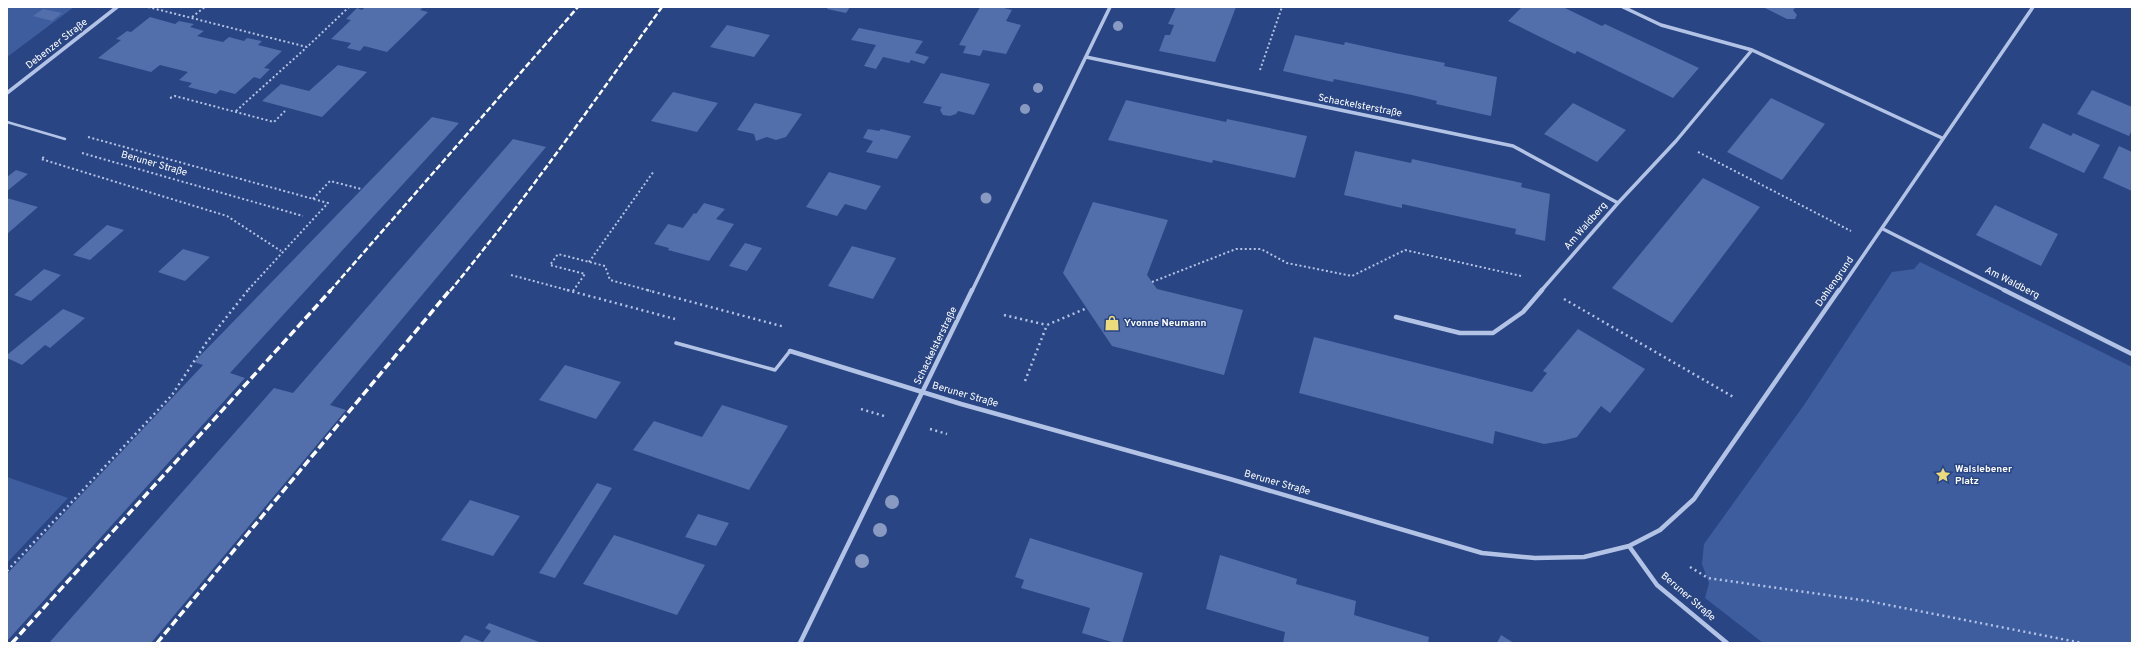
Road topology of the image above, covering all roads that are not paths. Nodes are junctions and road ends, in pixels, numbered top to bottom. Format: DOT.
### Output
graph roads {
  1 [pos="117,7"];
  2 [pos="1110,7"];
  3 [pos="1623,7"];
  4 [pos="2034,7"];
  5 [pos="1752,50"];
  6 [pos="1086,57"];
  7 [pos="7,93"];
  8 [pos="7,122"];
  9 [pos="1942,138"];
  10 [pos="65,139"];
  11 [pos="1618,203"];
  12 [pos="1883,229"];
  13 [pos="1396,317"];
  14 [pos="676,344"];
  15 [pos="790,351"];
  16 [pos="2132,354"];
  17 [pos="924,393"];
  18 [pos="1629,546"];
  19 [pos="800,643"];
  20 [pos="1727,643"];
  1 -- 7 [label="street, Debenzer Straße"];
  2 -- 6 [label="street, Schackelsterstraße"];
  3 -- 5 [label="street"];
  4 -- 9 [label="street, Dohlengrund"];
  5 -- 9 [label="street"];
  5 -- 11 [label="street, Am Waldberg"];
  6 -- 11 [label="street, Schackelsterstraße"];
  6 -- 17 [label="street, Schackelsterstraße"];
  8 -- 10 [label="lane"];
  9 -- 12 [label="street, Dohlengrund"];
  11 -- 13 [label="street, Am Waldberg"];
  12 -- 16 [label="street, Am Waldberg"];
  12 -- 18 [label="street, Dohlengrund"];
  14 -- 15 [label="lane"];
  15 -- 17 [label="street, Beruner Straße"];
  17 -- 18 [label="street, Beruner Straße"];
  17 -- 19 [label="street, Schackelsterstraße"];
  18 -- 20 [label="street, Beruner Straße"];
}
